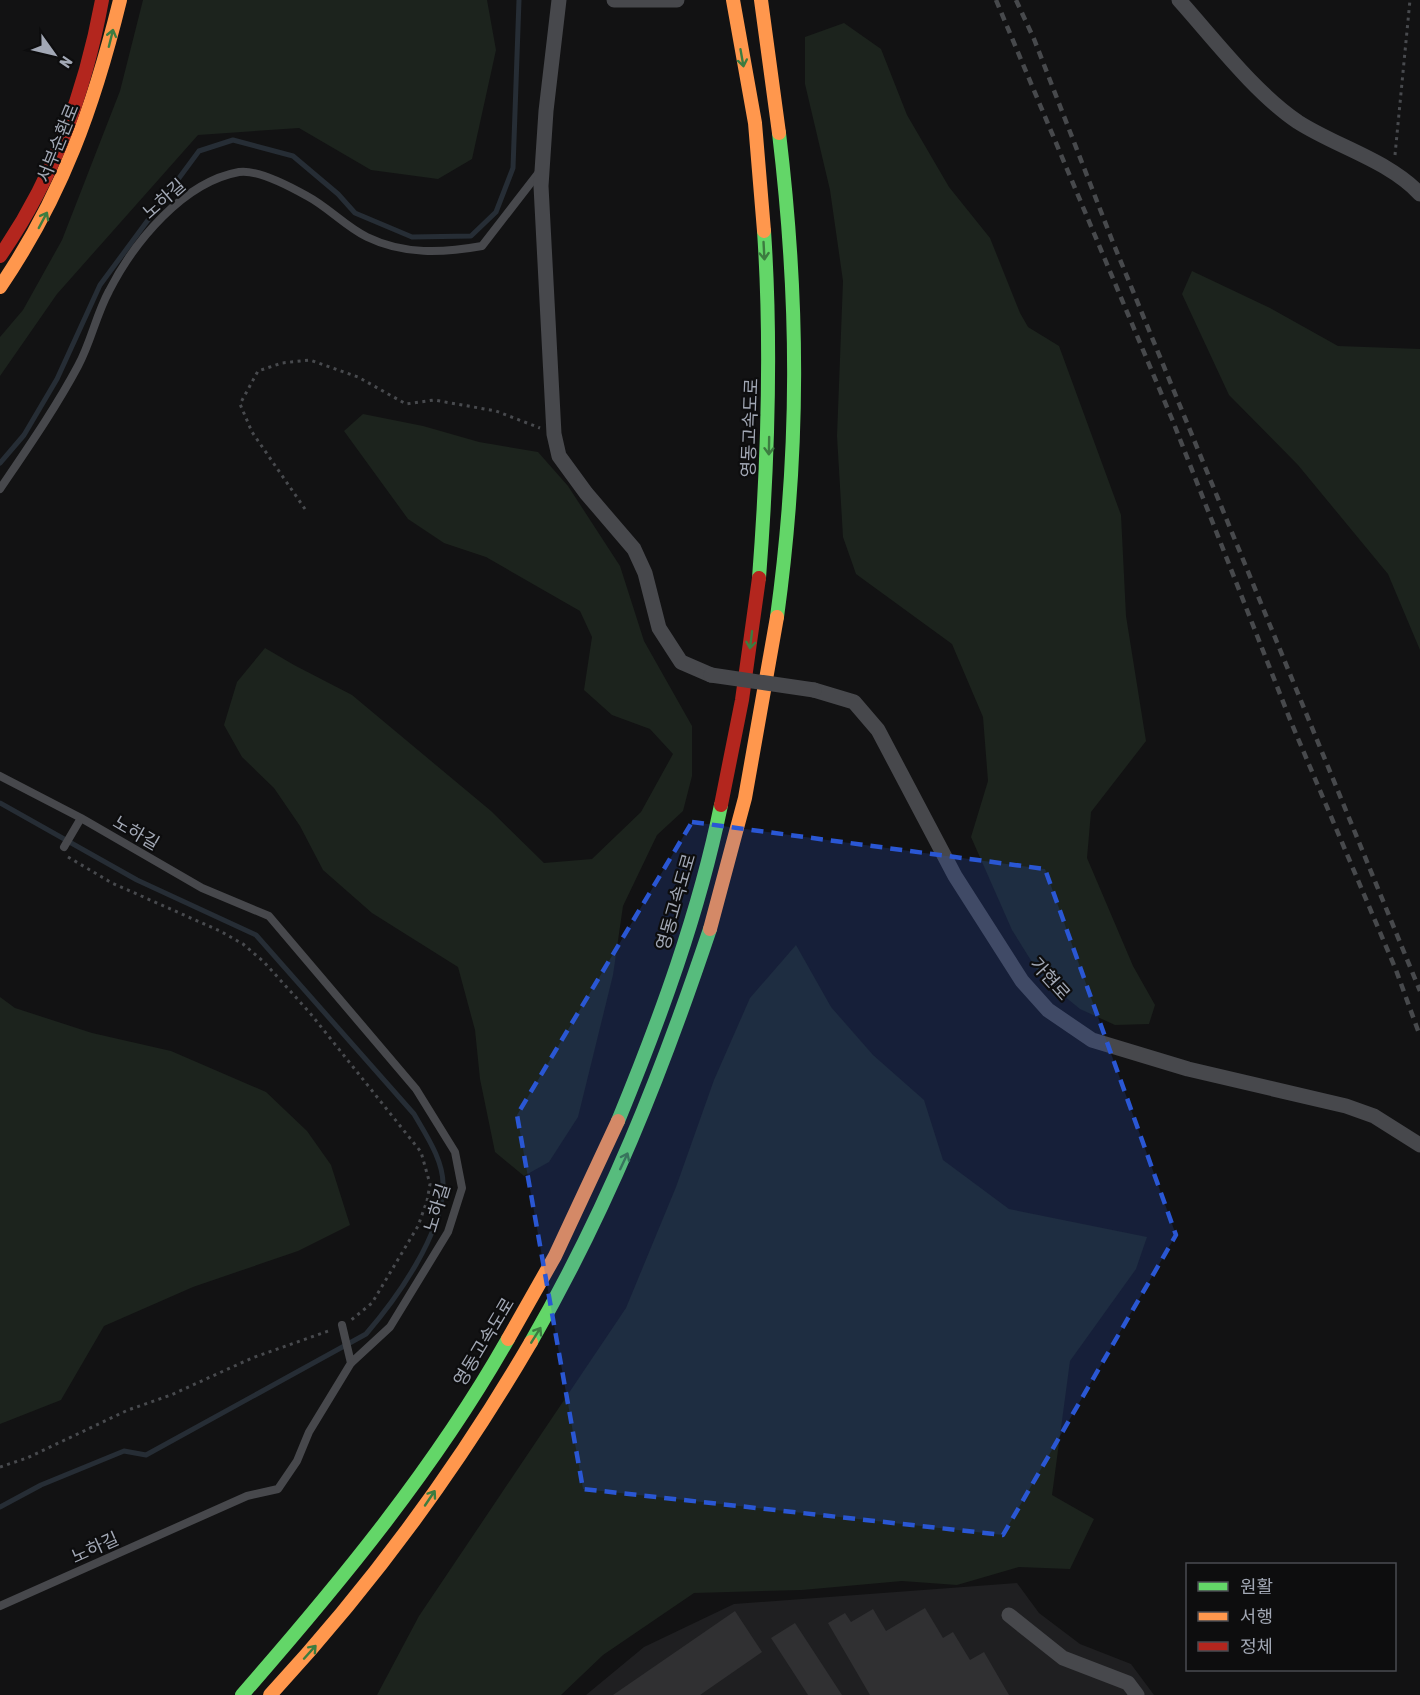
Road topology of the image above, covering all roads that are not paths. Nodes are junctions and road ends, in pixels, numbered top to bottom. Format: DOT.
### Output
graph roads {
  1 [pos="102,0"];
  2 [pos="120,0"];
  3 [pos="559,0"];
  4 [pos="614,0"];
  5 [pos="677,0"];
  6 [pos="733,0"];
  7 [pos="761,0"];
  8 [pos="1179,0"];
  9 [pos="542,167"];
  10 [pos="1420,194"];
  11 [pos="0,256"];
  12 [pos="0,287"];
  13 [pos="0,489"];
  14 [pos="0,776"];
  15 [pos="81,818"];
  16 [pos="63,850"];
  17 [pos="1420,1145"];
  18 [pos="342,1324"];
  19 [pos="351,1360"];
  20 [pos="0,1606"];
  21 [pos="1009,1616"];
  22 [pos="242,1695"];
  23 [pos="270,1695"];
  24 [pos="1137,1695"];
  1 -- 11 [label="main road, 서부순환로"];
  12 -- 2 [label="main road, 서부순환로, one-way"];
  3 -- 9 [label="street, 가현로"];
  4 -- 5 [label="street"];
  6 -- 22 [label="main road, 영동고속도로, one-way"];
  23 -- 7 [label="main road, one-way"];
  8 -- 10 [label="street"];
  9 -- 13 [label="lane, 노하길"];
  9 -- 17 [label="street, 가현로, bridge"];
  14 -- 15 [label="lane, 노하길"];
  15 -- 16 [label="lane"];
  15 -- 19 [label="lane, 노하길"];
  18 -- 19 [label="lane"];
  19 -- 20 [label="lane, 노하길"];
  21 -- 24 [label="street"];
}
